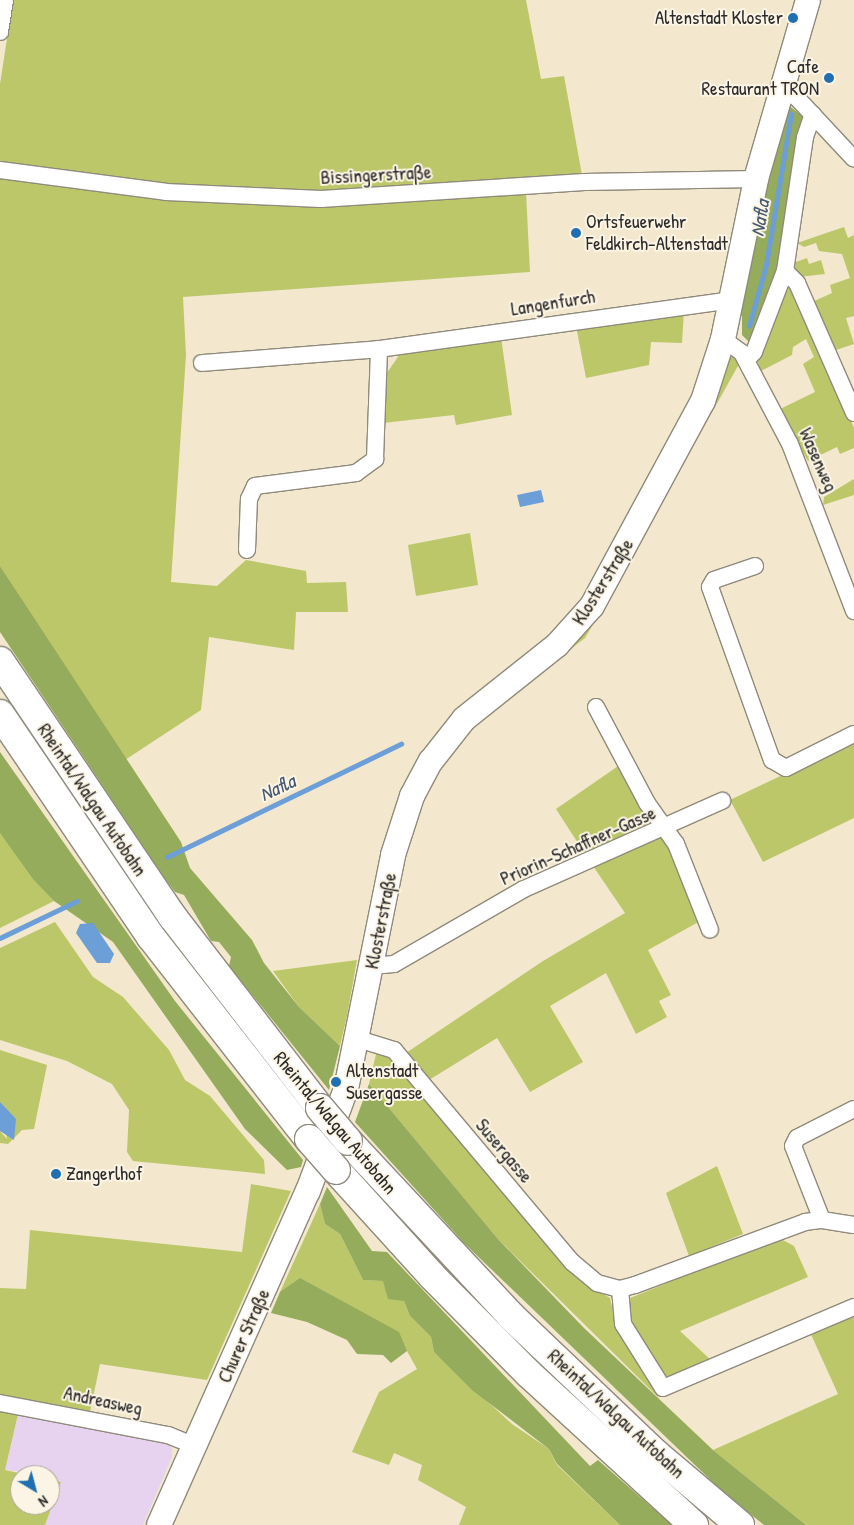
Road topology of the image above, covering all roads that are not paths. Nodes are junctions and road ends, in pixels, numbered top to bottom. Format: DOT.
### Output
graph roads {
  1 [pos="5,0"];
  2 [pos="808,0"];
  3 [pos="0,32"];
  4 [pos="781,88"];
  5 [pos="813,114"];
  6 [pos="854,159"];
  7 [pos="0,170"];
  8 [pos="756,180"];
  9 [pos="785,271"];
  10 [pos="732,300"];
  11 [pos="723,339"];
  12 [pos="379,349"];
  13 [pos="746,360"];
  14 [pos="202,363"];
  15 [pos="854,413"];
  16 [pos="247,550"];
  17 [pos="755,566"];
  18 [pos="854,611"];
  19 [pos="0,661"];
  20 [pos="596,707"];
  21 [pos="0,714"];
  22 [pos="854,734"];
  23 [pos="722,801"];
  24 [pos="666,829"];
  25 [pos="710,930"];
  26 [pos="372,966"];
  27 [pos="358,1039"];
  28 [pos="854,1109"];
  29 [pos="330,1149"];
  30 [pos="822,1220"];
  31 [pos="854,1225"];
  32 [pos="620,1289"];
  33 [pos="854,1307"];
  34 [pos="0,1403"];
  35 [pos="194,1446"];
  36 [pos="159,1525"];
  37 [pos="694,1525"];
  38 [pos="740,1525"];
  1 -- 3 [label="street"];
  2 -- 4 [label="main road, Klosterstraße"];
  4 -- 5 [label="street"];
  4 -- 8 [label="main road, Klosterstraße"];
  5 -- 6 [label="street"];
  5 -- 9 [label="street"];
  7 -- 8 [label="street, Bissingerstraße"];
  8 -- 10 [label="main road, Klosterstraße"];
  9 -- 13 [label="street"];
  9 -- 15 [label="street"];
  10 -- 11 [label="main road, Klosterstraße"];
  10 -- 12 [label="street, Langenfurch"];
  11 -- 13 [label="street, Wasenweg"];
  11 -- 26 [label="main road, Klosterstraße"];
  12 -- 14 [label="street, Langenfurch"];
  12 -- 16 [label="street"];
  13 -- 18 [label="street, Wasenweg"];
  17 -- 22 [label="street"];
  19 -- 29 [label="highway, Rheintal/Walgau Autobahn, bridge"];
  20 -- 24 [label="street"];
  21 -- 29 [label="highway, Rheintal/Walgau Autobahn"];
  23 -- 24 [label="street, Priorin-Schaffner-Gasse"];
  24 -- 25 [label="street"];
  24 -- 26 [label="street, Priorin-Schaffner-Gasse"];
  26 -- 27 [label="main road, Klosterstraße"];
  27 -- 29 [label="main road, Klosterstraße"];
  27 -- 32 [label="street, Susergasse"];
  28 -- 30 [label="street"];
  29 -- 35 [label="main road, Churer Straße"];
  29 -- 37 [label="highway, Rheintal/Walgau Autobahn"];
  29 -- 38 [label="highway, Rheintal/Walgau Autobahn"];
  30 -- 31 [label="street"];
  30 -- 32 [label="street"];
  32 -- 33 [label="street"];
  34 -- 35 [label="street, Andreasweg"];
  35 -- 36 [label="main road, Churer Straße"];
}
